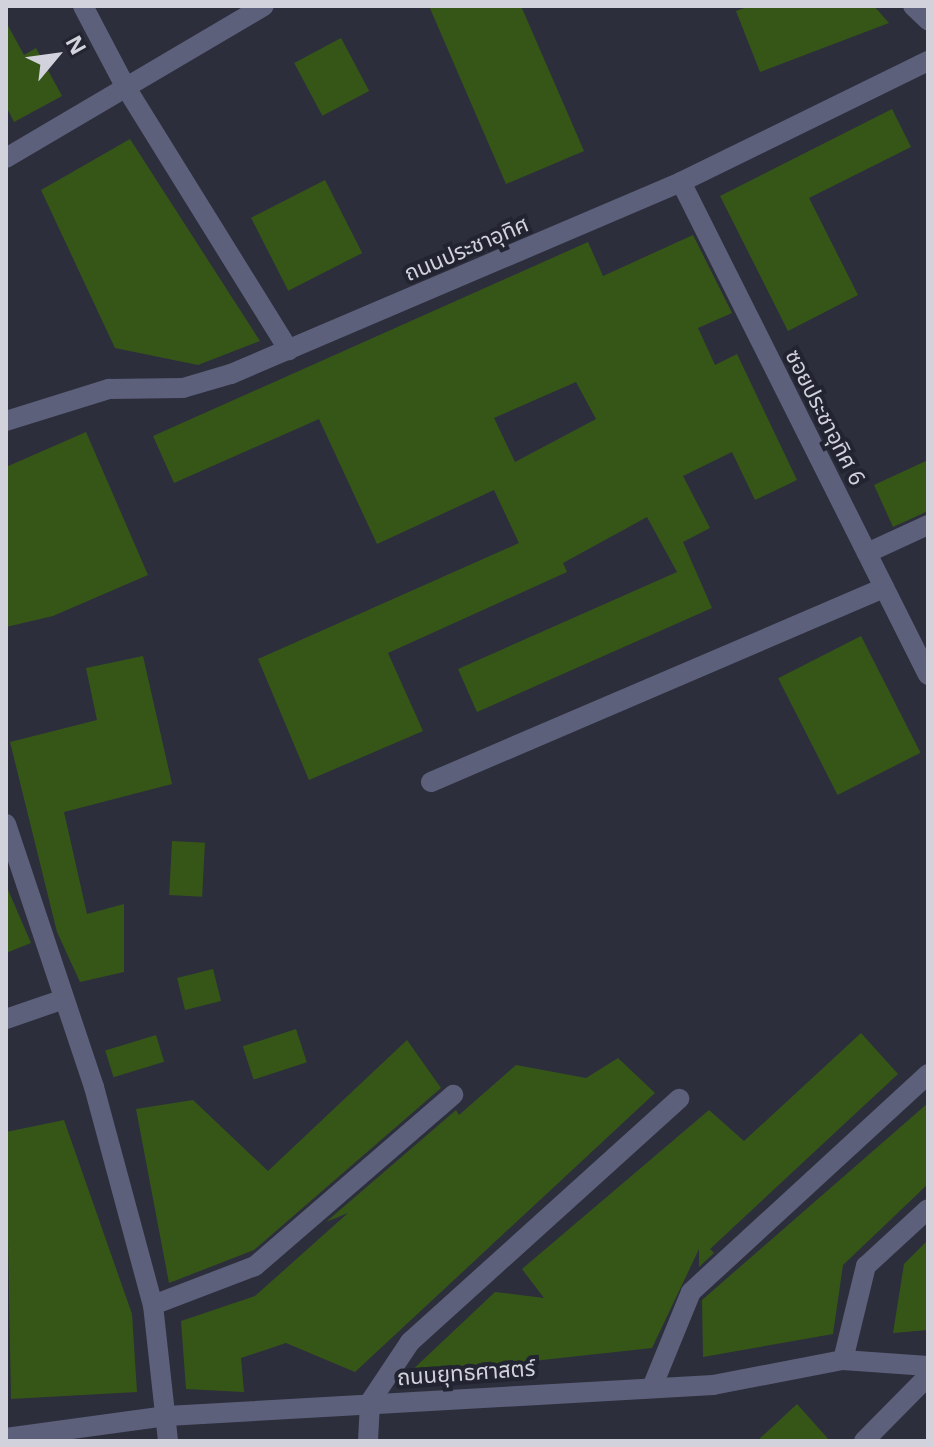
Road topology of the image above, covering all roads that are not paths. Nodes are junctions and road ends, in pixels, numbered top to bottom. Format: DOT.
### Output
graph roads {
  1 [pos="83,6"];
  2 [pos="264,6"];
  3 [pos="913,6"];
  4 [pos="928,20"];
  5 [pos="928,61"];
  6 [pos="125,86"];
  7 [pos="6,158"];
  8 [pos="681,182"];
  9 [pos="289,350"];
  10 [pos="6,421"];
  11 [pos="928,525"];
  12 [pos="867,553"];
  13 [pos="884,588"];
  14 [pos="928,675"];
  15 [pos="431,782"];
  16 [pos="6,824"];
  17 [pos="64,999"];
  18 [pos="6,1019"];
  19 [pos="928,1074"];
  20 [pos="453,1095"];
  21 [pos="679,1099"];
  22 [pos="928,1209"];
  23 [pos="153,1305"];
  24 [pos="843,1360"];
  25 [pos="928,1366"];
  26 [pos="928,1376"];
  27 [pos="653,1385"];
  28 [pos="370,1402"];
  29 [pos="167,1416"];
  30 [pos="6,1438"];
  31 [pos="168,1441"];
  32 [pos="368,1441"];
  33 [pos="864,1441"];
  1 -- 6 [label="street"];
  2 -- 6 [label="street"];
  3 -- 4 [label="street"];
  5 -- 8 [label="street, ถนนประชาอุทิศ"];
  6 -- 7 [label="street"];
  6 -- 9 [label="street"];
  8 -- 9 [label="street, ถนนประชาอุทิศ"];
  8 -- 12 [label="street, ซอยประชาอุทิศ 6"];
  9 -- 10 [label="street, ถนนประชาอุทิศ"];
  11 -- 12 [label="street"];
  12 -- 13 [label="street, ซอยประชาอุทิศ 6"];
  13 -- 14 [label="street, ซอยประชาอุทิศ 6"];
  13 -- 15 [label="street"];
  16 -- 17 [label="street"];
  17 -- 18 [label="street"];
  17 -- 23 [label="street"];
  19 -- 27 [label="street"];
  20 -- 23 [label="street"];
  21 -- 28 [label="street"];
  22 -- 24 [label="street"];
  23 -- 29 [label="street"];
  24 -- 25 [label="street, ถนนยุทธศาสตร์"];
  24 -- 27 [label="street, ถนนยุทธศาสตร์"];
  26 -- 33 [label="street"];
  27 -- 28 [label="street, ถนนยุทธศาสตร์"];
  28 -- 29 [label="street, ถนนยุทธศาสตร์"];
  28 -- 32 [label="street"];
  29 -- 30 [label="street, ถนนยุทธศาสตร์"];
  29 -- 31 [label="street"];
}
